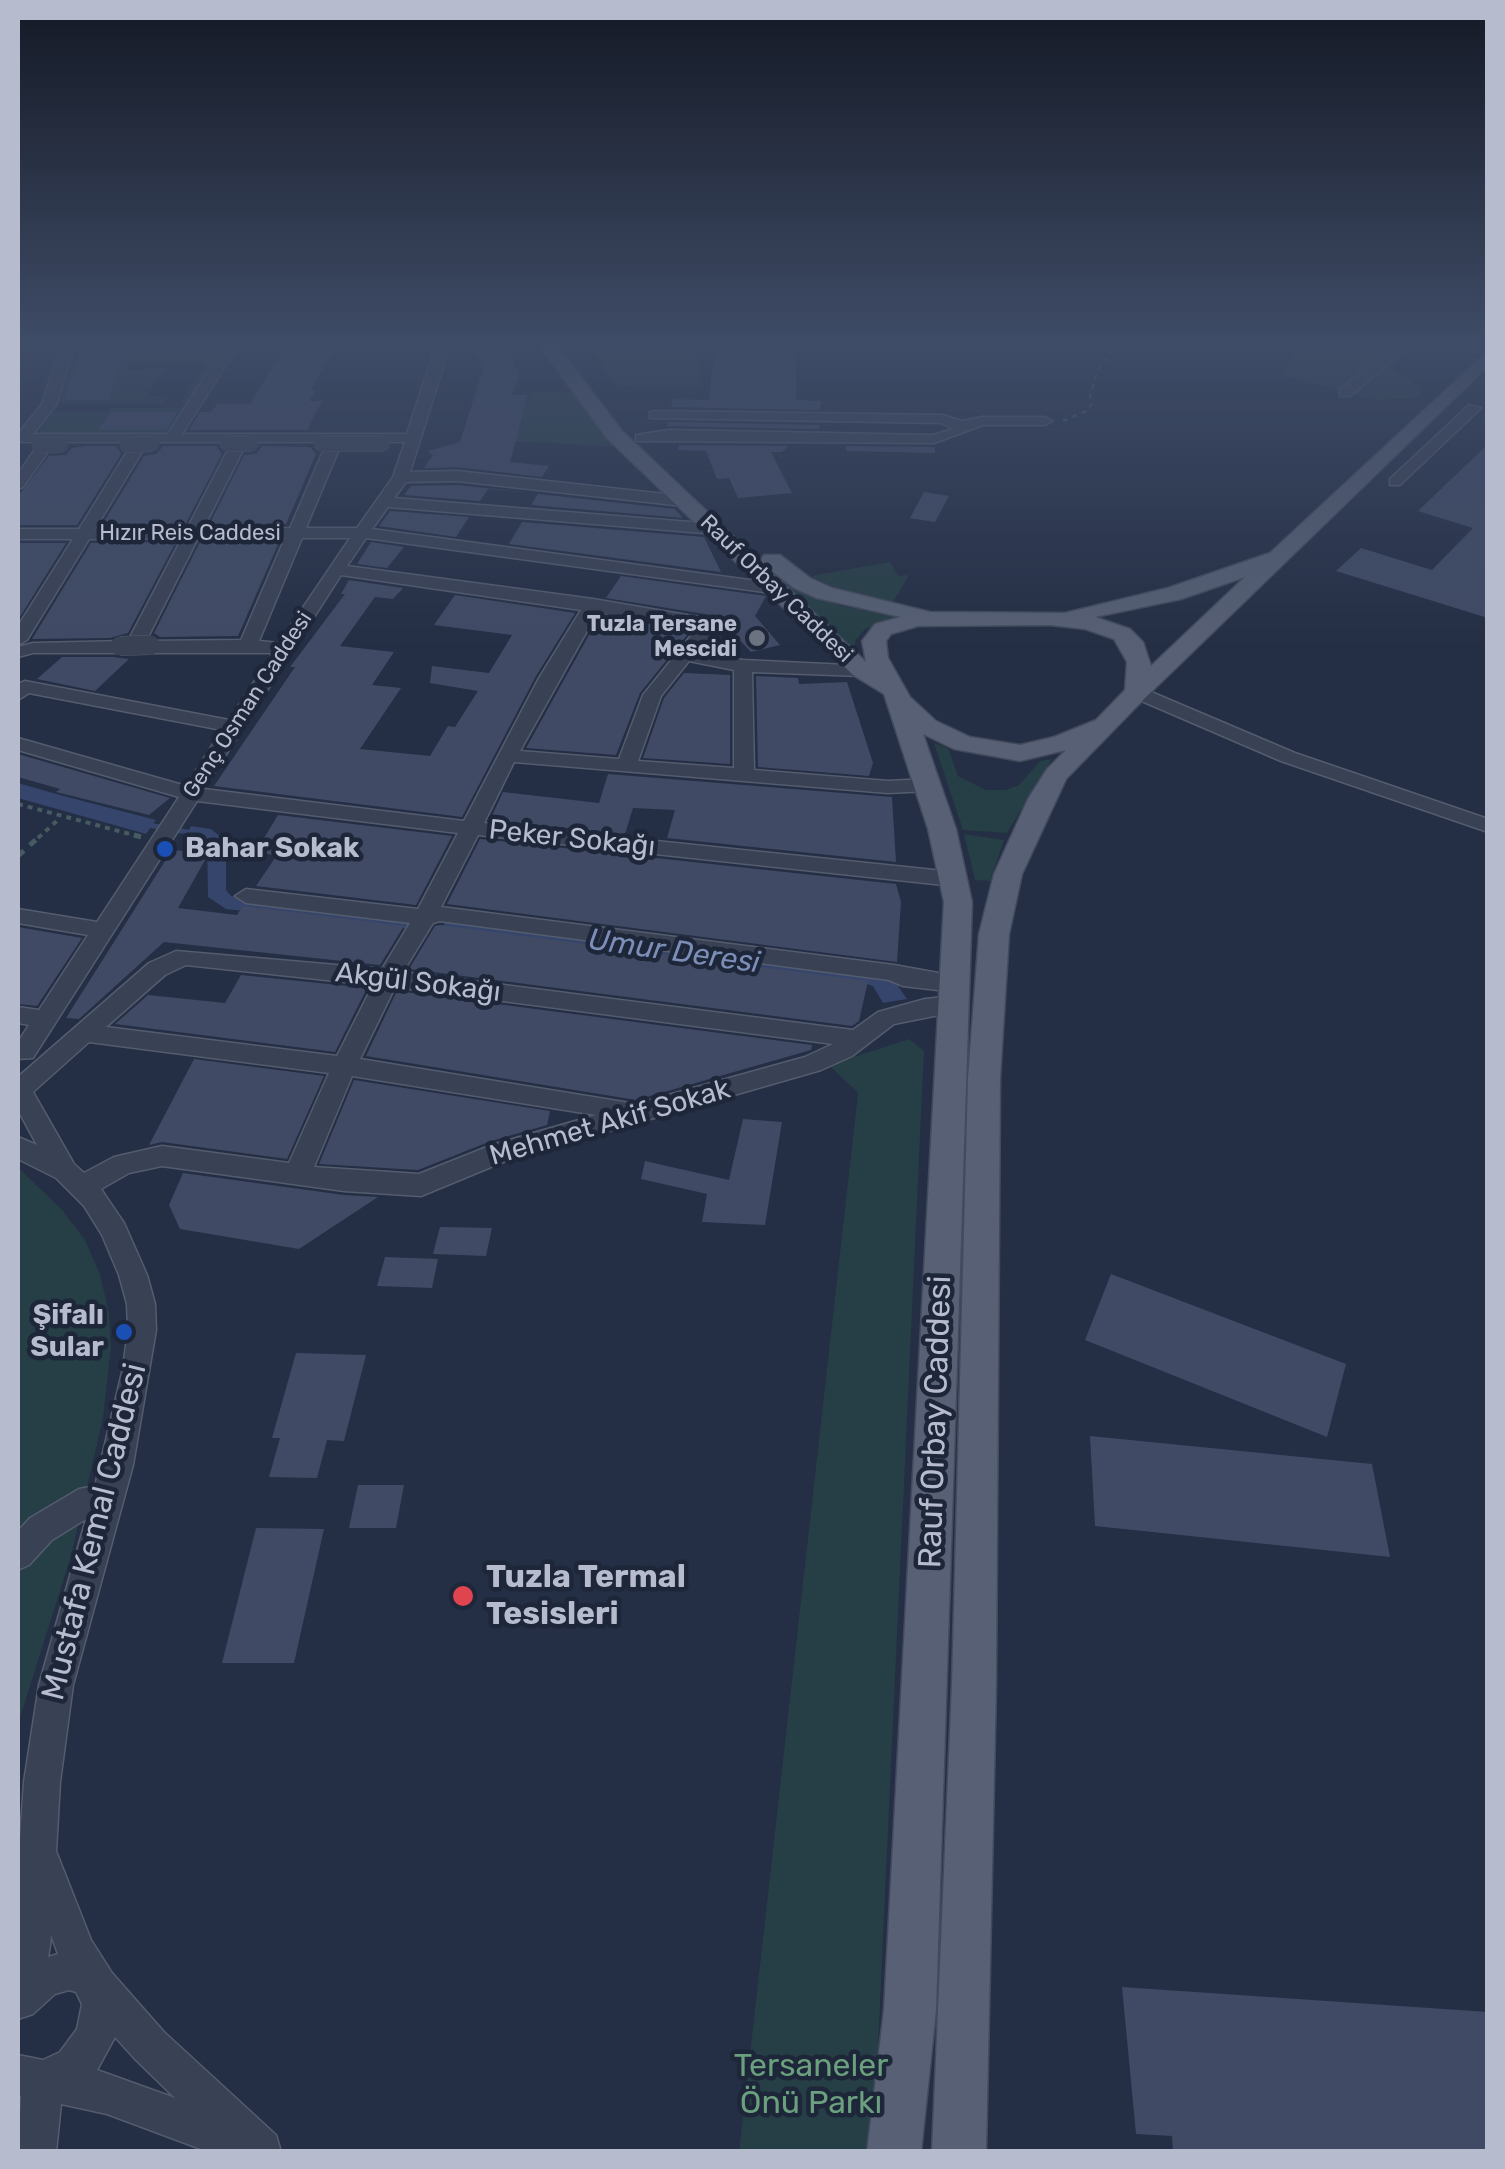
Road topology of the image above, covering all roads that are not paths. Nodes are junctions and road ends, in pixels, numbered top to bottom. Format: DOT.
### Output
graph roads {
  1 [pos="47,446"];
  2 [pos="138,446"];
  3 [pos="238,446"];
  4 [pos="326,446"];
  5 [pos="409,446"];
  6 [pos="628,446"];
  7 [pos="650,446"];
  8 [pos="1393,446"];
  9 [pos="1437,446"];
  10 [pos="22,478"];
  11 [pos="401,478"];
  12 [pos="1395,482"];
  13 [pos="683,501"];
  14 [pos="385,502"];
  15 [pos="715,530"];
  16 [pos="297,533"];
  17 [pos="362,533"];
  18 [pos="18,534"];
  19 [pos="85,534"];
  20 [pos="193,534"];
  21 [pos="1290,549"];
  22 [pos="336,569"];
  23 [pos="778,589"];
  24 [pos="592,604"];
  25 [pos="934,617"];
  26 [pos="1050,618"];
  27 [pos="189,645"];
  28 [pos="248,645"];
  29 [pos="20,646"];
  30 [pos="135,646"];
  31 [pos="286,648"];
  32 [pos="684,655"];
  33 [pos="743,666"];
  34 [pos="861,670"];
  35 [pos="1137,692"];
  36 [pos="18,694"];
  37 [pos="897,696"];
  38 [pos="1102,726"];
  39 [pos="236,727"];
  40 [pos="18,744"];
  41 [pos="508,756"];
  42 [pos="627,765"];
  43 [pos="744,772"];
  44 [pos="928,785"];
  45 [pos="192,794"];
  46 [pos="1488,826"];
  47 [pos="471,828"];
  48 [pos="953,879"];
  49 [pos="246,896"];
  50 [pos="18,916"];
  51 [pos="425,917"];
  52 [pos="102,930"];
  53 [pos="388,978"];
  54 [pos="954,994"];
  55 [pos="18,1015"];
  56 [pos="45,1019"];
  57 [pos="84,1033"];
  58 [pos="858,1039"];
  59 [pos="21,1055"];
  60 [pos="344,1066"];
  61 [pos="21,1096"];
  62 [pos="640,1113"];
  63 [pos="18,1147"];
  64 [pos="298,1174"];
  65 [pos="74,1179"];
  66 [pos="90,1499"];
  67 [pos="18,1554"];
  68 [pos="40,1855"];
  69 [pos="98,1988"];
  70 [pos="18,1998"];
  71 [pos="26,2083"];
  72 [pos="263,2151"];
  73 [pos="35,2152"];
  74 [pos="894,2152"];
  75 [pos="959,2152"];
  1 -- 10 [label="street"];
  2 -- 19 [label="street"];
  3 -- 20 [label="street"];
  4 -- 16 [label="street"];
  5 -- 11 [label="street, Genç Osman Caddesi"];
  6 -- 13 [label="main road, Rauf Orbay Caddesi"];
  7 -- 25 [label="main road, Rauf Orbay Caddesi"];
  8 -- 21 [label="main road"];
  9 -- 12 [label="street"];
  11 -- 13 [label="street"];
  11 -- 14 [label="street, Genç Osman Caddesi"];
  13 -- 15 [label="main road, Rauf Orbay Caddesi"];
  14 -- 15 [label="street"];
  14 -- 17 [label="street, Genç Osman Caddesi"];
  15 -- 23 [label="main road, Rauf Orbay Caddesi"];
  16 -- 17 [label="street, Hızır Reis Caddesi"];
  16 -- 20 [label="street, Hızır Reis Caddesi"];
  16 -- 28 [label="street"];
  17 -- 22 [label="street, Genç Osman Caddesi"];
  17 -- 23 [label="street, Hızır Reis Caddesi"];
  18 -- 19 [label="street, Hızır Reis Caddesi"];
  19 -- 20 [label="street, Hızır Reis Caddesi"];
  19 -- 29 [label="street"];
  20 -- 30 [label="street"];
  21 -- 26 [label="main road"];
  21 -- 35 [label="main road"];
  22 -- 24 [label="street"];
  22 -- 31 [label="street, Genç Osman Caddesi"];
  23 -- 34 [label="main road, Rauf Orbay Caddesi"];
  24 -- 32 [label="street"];
  24 -- 41 [label="street"];
  25 -- 26 [label="main road, Rauf Orbay Caddesi"];
  25 -- 37 [label="main road, Rauf Orbay Caddesi"];
  26 -- 35 [label="main road, Rauf Orbay Caddesi"];
  27 -- 30 [label="street"];
  28 -- 30 [label="street"];
  28 -- 31 [label="street"];
  29 -- 30 [label="street"];
  31 -- 39 [label="street, Genç Osman Caddesi"];
  32 -- 33 [label="street"];
  32 -- 42 [label="street"];
  33 -- 34 [label="street"];
  33 -- 43 [label="street"];
  34 -- 37 [label="main road, Rauf Orbay Caddesi"];
  35 -- 38 [label="main road, Rauf Orbay Caddesi"];
  35 -- 46 [label="street"];
  36 -- 39 [label="street"];
  37 -- 38 [label="main road, Rauf Orbay Caddesi"];
  37 -- 44 [label="main road, Rauf Orbay Caddesi"];
  38 -- 75 [label="main road, Rauf Orbay Caddesi"];
  39 -- 45 [label="street, Genç Osman Caddesi"];
  40 -- 45 [label="street, Peker Sokağı"];
  41 -- 42 [label="street"];
  41 -- 47 [label="street"];
  42 -- 43 [label="street"];
  43 -- 44 [label="street"];
  44 -- 48 [label="main road, Rauf Orbay Caddesi"];
  45 -- 47 [label="street, Peker Sokağı"];
  45 -- 52 [label="street, Genç Osman Caddesi"];
  47 -- 48 [label="street, Peker Sokağı"];
  47 -- 51 [label="street"];
  48 -- 54 [label="main road, Rauf Orbay Caddesi"];
  49 -- 51 [label="street"];
  50 -- 52 [label="street"];
  51 -- 53 [label="street"];
  51 -- 54 [label="street"];
  52 -- 56 [label="street, Genç Osman Caddesi"];
  53 -- 57 [label="street, Akgül Sokağı"];
  53 -- 58 [label="street, Akgül Sokağı"];
  53 -- 60 [label="street"];
  54 -- 58 [label="street, Mehmet Akif Sokak"];
  54 -- 74 [label="main road, Rauf Orbay Caddesi"];
  55 -- 56 [label="street"];
  56 -- 59 [label="street, Genç Osman Caddesi"];
  57 -- 60 [label="street"];
  57 -- 61 [label="street, Akgül Sokağı"];
  58 -- 62 [label="street, Mehmet Akif Sokak"];
  59 -- 61 [label="street, Genç Osman Caddesi"];
  60 -- 62 [label="street"];
  60 -- 64 [label="street"];
  61 -- 65 [label="street, Mustafa Kemal Caddesi"];
  62 -- 64 [label="street, Mehmet Akif Sokak"];
  63 -- 65 [label="street, Mustafa Kemal Caddesi"];
  64 -- 65 [label="street, Mehmet Akif Sokak"];
  65 -- 68 [label="street, Mustafa Kemal Caddesi"];
  66 -- 67 [label="street"];
  68 -- 69 [label="street, Mustafa Kemal Caddesi"];
  68 -- 70 [label="street, Mustafa Kemal Caddesi"];
  69 -- 70 [label="street, Mustafa Kemal Caddesi"];
  69 -- 71 [label="street"];
  69 -- 72 [label="street, Mustafa Kemal Caddesi"];
  71 -- 72 [label="street, Mustafa Kemal Caddesi"];
  71 -- 73 [label="street"];
}
